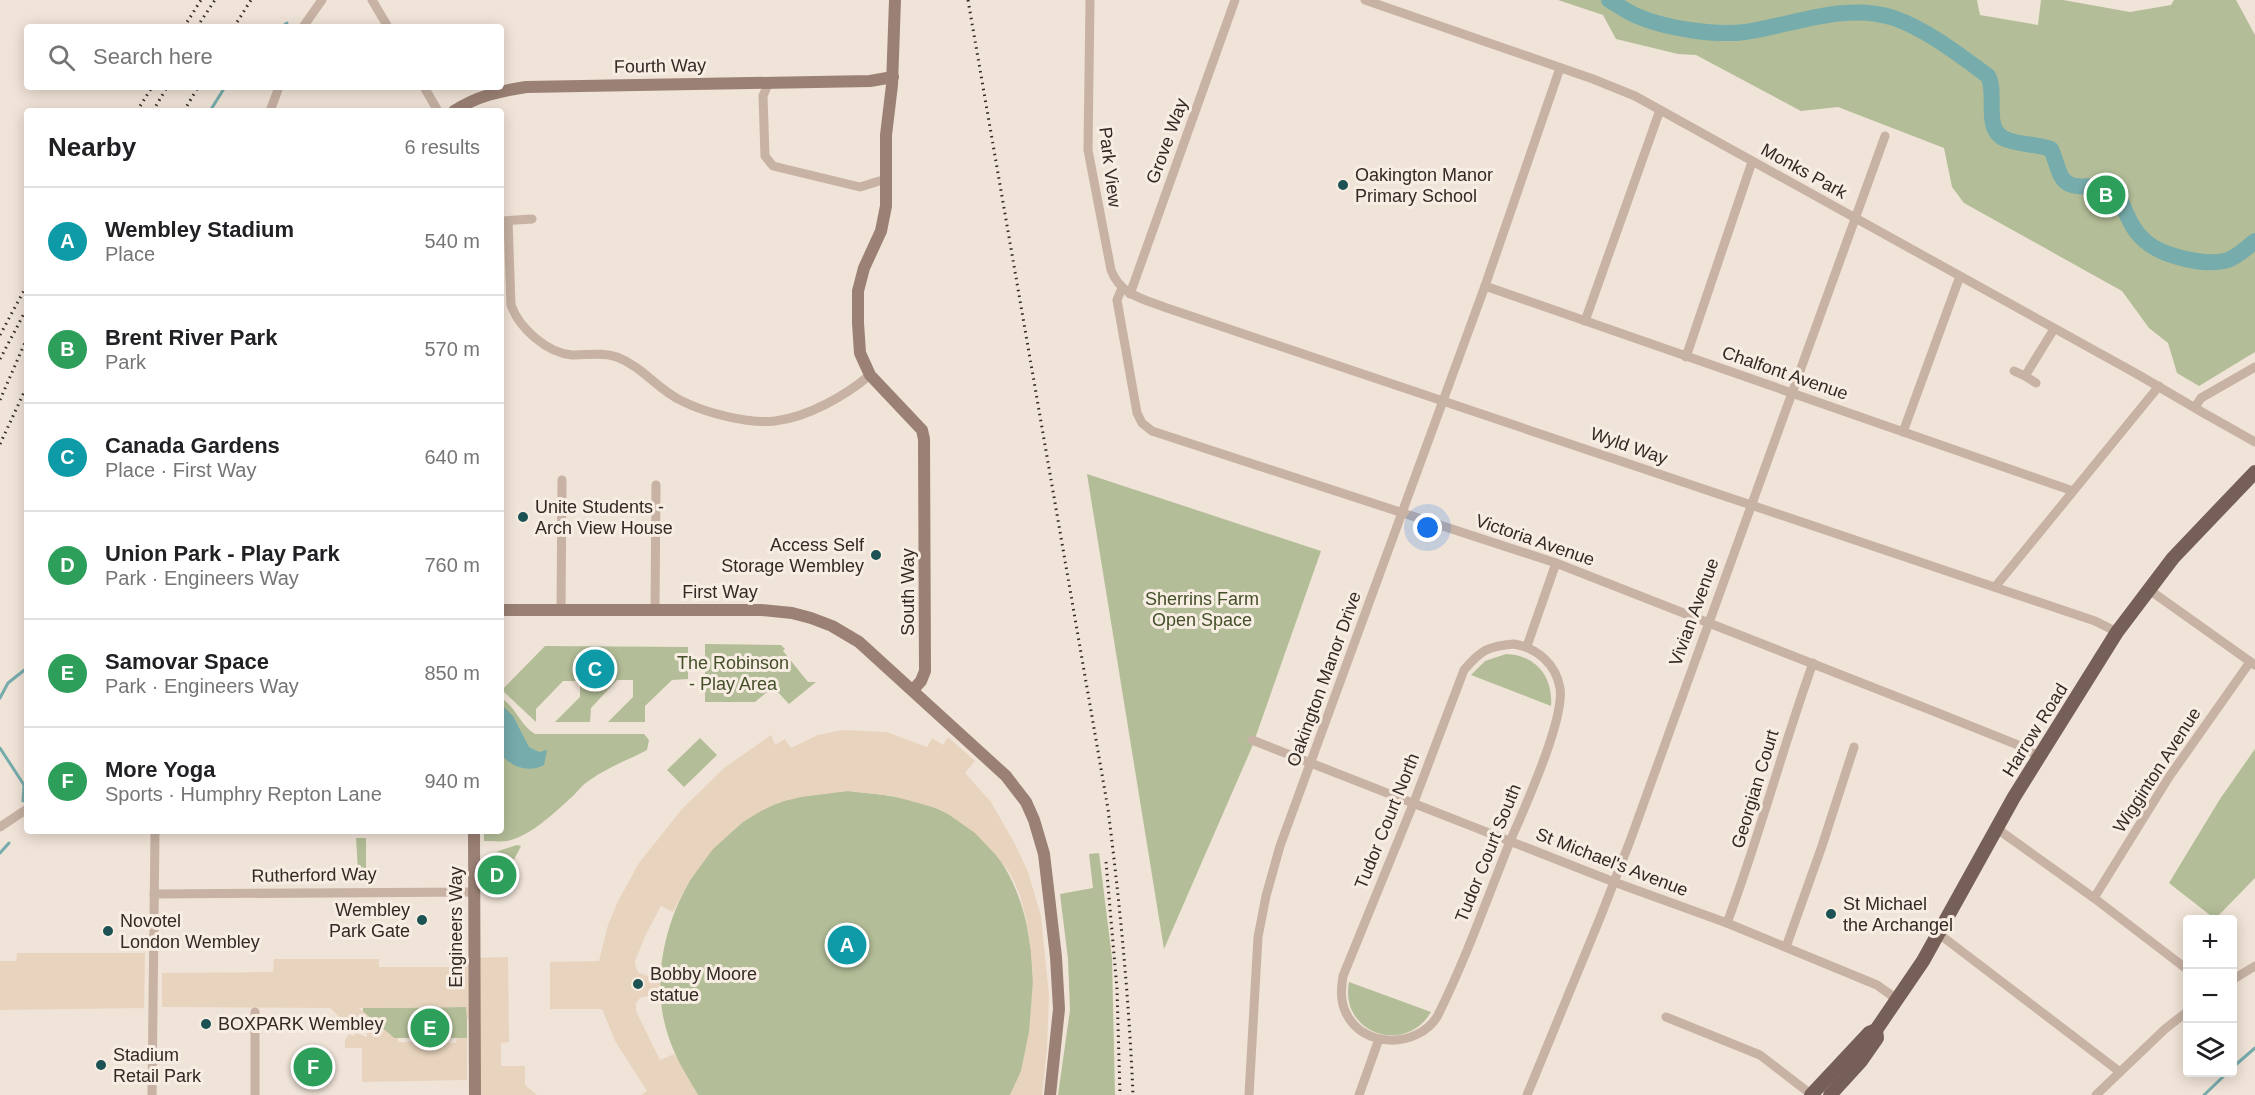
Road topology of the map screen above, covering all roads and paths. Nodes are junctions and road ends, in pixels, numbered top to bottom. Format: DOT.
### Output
graph roads {
  1 [pos="322,0"];
  2 [pos="372,0"];
  3 [pos="895,0"];
  4 [pos="1090,0"];
  5 [pos="1236,0"];
  6 [pos="1365,0"];
  7 [pos="305,24"];
  8 [pos="386,24"];
  9 [pos="1560,68"];
  10 [pos="893,81"];
  11 [pos="769,82"];
  12 [pos="278,90"];
  13 [pos="426,90"];
  14 [pos="271,108"];
  15 [pos="436,108"];
  16 [pos="459,108"];
  17 [pos="1660,110"];
  18 [pos="1885,136"];
  19 [pos="1752,162"];
  20 [pos="886,179"];
  21 [pos="1855,218"];
  22 [pos="532,219"];
  23 [pos="504,221"];
  24 [pos="1960,276"];
  25 [pos="1485,286"];
  26 [pos="1126,291"];
  27 [pos="1585,321"];
  28 [pos="2054,328"];
  29 [pos="1686,357"];
  30 [pos="2255,367"];
  31 [pos="2014,371"];
  32 [pos="870,375"];
  33 [pos="2025,376"];
  34 [pos="2036,383"];
  35 [pos="2158,386"];
  36 [pos="1791,393"];
  37 [pos="1443,401"];
  38 [pos="2195,407"];
  39 [pos="1903,432"];
  40 [pos="2255,442"];
  41 [pos="2255,472"];
  42 [pos="562,480"];
  43 [pos="656,485"];
  44 [pos="2073,491"];
  45 [pos="1750,505"];
  46 [pos="1402,513"];
  47 [pos="1556,563"];
  48 [pos="1995,587"];
  49 [pos="2148,589"];
  50 [pos="504,610"];
  51 [pos="561,610"];
  52 [pos="655,610"];
  53 [pos="1708,622"];
  54 [pos="2117,632"];
  55 [pos="1527,646"];
  56 [pos="1813,663"];
  57 [pos="2252,664"];
  58 [pos="913,690"];
  59 [pos="1252,740"];
  60 [pos="1854,747"];
  61 [pos="2040,757"];
  62 [pos="1312,762"];
  63 [pos="1414,802"];
  64 [pos="24,811"];
  65 [pos="0,827"];
  66 [pos="1996,828"];
  67 [pos="155,834"];
  68 [pos="474,834"];
  69 [pos="1511,841"];
  70 [pos="1614,882"];
  71 [pos="474,891"];
  72 [pos="154,894"];
  73 [pos="2094,898"];
  74 [pos="1727,923"];
  75 [pos="1939,934"];
  76 [pos="1786,947"];
  77 [pos="2255,966"];
  78 [pos="2186,969"];
  79 [pos="2237,977"];
  80 [pos="1898,1000"];
  81 [pos="255,1012"];
  82 [pos="2183,1014"];
  83 [pos="1666,1017"];
  84 [pos="1876,1030"];
  85 [pos="1379,1039"];
  86 [pos="2120,1072"];
  87 [pos="152,1095"];
  88 [pos="255,1095"];
  89 [pos="475,1095"];
  90 [pos="1050,1095"];
  91 [pos="1249,1095"];
  92 [pos="1359,1095"];
  93 [pos="1527,1095"];
  94 [pos="1811,1095"];
  95 [pos="1830,1095"];
  96 [pos="2096,1095"];
  1 -- 7 [label="street"];
  2 -- 8 [label="street"];
  3 -- 10 [label="main road, South Way"];
  4 -- 26 [label="street, Park View"];
  5 -- 26 [label="street, Grove Way"];
  6 -- 9 [label="street, Monks Park"];
  9 -- 17 [label="street, Monks Park"];
  9 -- 25 [label="street, Oakington Manor Drive"];
  10 -- 11 [label="main road, Fourth Way"];
  10 -- 20 [label="main road, South Way"];
  11 -- 16 [label="main road, Fourth Way"];
  11 -- 20 [label="street"];
  12 -- 14 [label="street"];
  13 -- 15 [label="street"];
  17 -- 19 [label="street, Monks Park"];
  17 -- 27 [label="street"];
  18 -- 21 [label="street, Vivian Avenue"];
  19 -- 21 [label="street, Monks Park"];
  19 -- 29 [label="street"];
  20 -- 32 [label="main road, South Way"];
  21 -- 24 [label="street, Monks Park"];
  21 -- 36 [label="street, Vivian Avenue"];
  22 -- 23 [label="street"];
  23 -- 32 [label="street"];
  24 -- 28 [label="street, Monks Park"];
  24 -- 39 [label="street"];
  25 -- 27 [label="street, Chalfont Avenue"];
  25 -- 37 [label="street, Oakington Manor Drive"];
  26 -- 37 [label="street, Wyld Way"];
  26 -- 46 [label="street, Victoria Avenue"];
  27 -- 29 [label="street, Chalfont Avenue"];
  28 -- 33 [label="street"];
  28 -- 35 [label="street, Monks Park"];
  29 -- 36 [label="street, Chalfont Avenue"];
  30 -- 38 [label="street"];
  31 -- 33 [label="street"];
  32 -- 58 [label="main road, South Way"];
  33 -- 34 [label="street"];
  35 -- 38 [label="street, Monks Park"];
  35 -- 44 [label="street"];
  36 -- 39 [label="street, Chalfont Avenue"];
  36 -- 45 [label="street, Vivian Avenue"];
  37 -- 45 [label="street, Wyld Way"];
  37 -- 46 [label="street, Oakington Manor Drive"];
  38 -- 40 [label="street, Monks Park"];
  39 -- 44 [label="street, Chalfont Avenue"];
  41 -- 49 [label="main road, Harrow Road"];
  42 -- 51 [label="street"];
  43 -- 52 [label="street"];
  44 -- 48 [label="street"];
  45 -- 48 [label="street, Wyld Way"];
  45 -- 53 [label="street, Vivian Avenue"];
  46 -- 47 [label="street, Victoria Avenue"];
  46 -- 62 [label="street, Oakington Manor Drive"];
  47 -- 53 [label="street, Victoria Avenue"];
  47 -- 55 [label="street"];
  48 -- 54 [label="street, Wyld Way"];
  49 -- 54 [label="main road, Harrow Road"];
  49 -- 57 [label="street"];
  50 -- 51 [label="main road, First Way"];
  51 -- 52 [label="main road, First Way"];
  52 -- 58 [label="main road, First Way"];
  53 -- 56 [label="street, Victoria Avenue"];
  53 -- 70 [label="street, Vivian Avenue"];
  54 -- 61 [label="main road, Harrow Road"];
  55 -- 63 [label="street, Tudor Court North"];
  55 -- 69 [label="street, Tudor Court South"];
  56 -- 61 [label="street, Victoria Avenue"];
  56 -- 74 [label="street, Georgian Court"];
  57 -- 73 [label="street, Wigginton Avenue"];
  58 -- 90 [label="main road"];
  59 -- 62 [label="street, St Michael's Avenue"];
  60 -- 76 [label="street"];
  61 -- 66 [label="main road, Harrow Road"];
  62 -- 63 [label="street, St Michael's Avenue"];
  62 -- 91 [label="street, Oakington Manor Drive"];
  63 -- 69 [label="street, St Michael's Avenue"];
  63 -- 85 [label="street, Tudor Court North"];
  64 -- 65 [label="street"];
  66 -- 73 [label="street"];
  66 -- 75 [label="main road, Harrow Road"];
  67 -- 72 [label="street"];
  68 -- 71 [label="main road, Engineers Way"];
  69 -- 70 [label="street, St Michael's Avenue"];
  69 -- 85 [label="street, Tudor Court South"];
  70 -- 74 [label="street, St Michael's Avenue"];
  70 -- 93 [label="street, Vivian Avenue"];
  71 -- 72 [label="street, Rutherford Way"];
  71 -- 89 [label="main road, Engineers Way"];
  72 -- 87 [label="street"];
  73 -- 78 [label="street"];
  74 -- 76 [label="street, St Michael's Avenue"];
  75 -- 80 [label="main road, Harrow Road"];
  75 -- 86 [label="street"];
  76 -- 80 [label="street, St Michael's Avenue"];
  77 -- 79 [label="street"];
  80 -- 84 [label="main road, Harrow Road"];
  81 -- 88 [label="street"];
  82 -- 86 [label="street"];
  83 -- 94 [label="street"];
  84 -- 94 [label="main road, Harrow Road"];
  84 -- 95 [label="main road, Harrow Road"];
  85 -- 92 [label="street"];
  86 -- 96 [label="street"];
}
